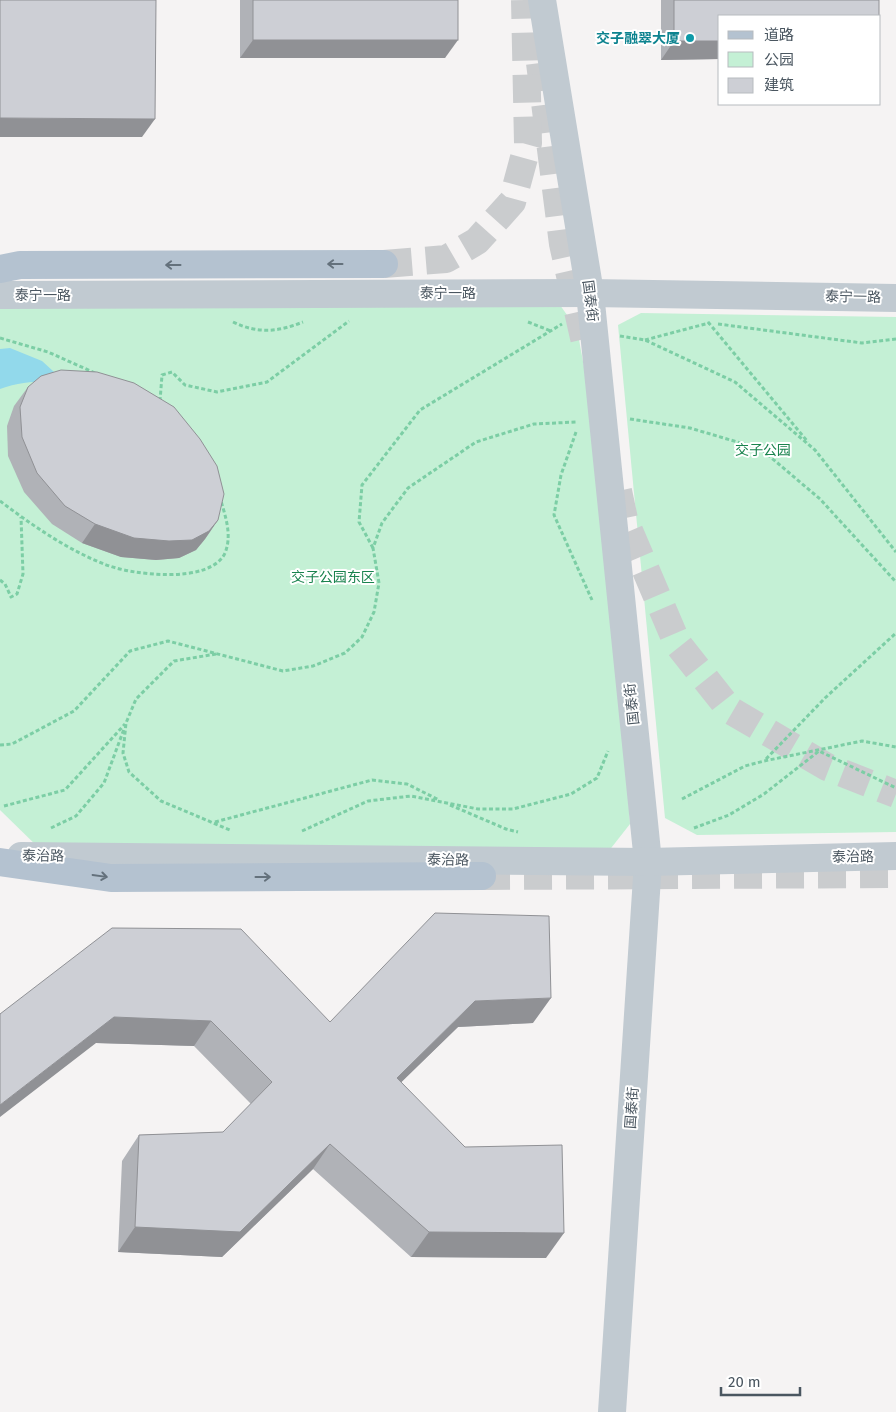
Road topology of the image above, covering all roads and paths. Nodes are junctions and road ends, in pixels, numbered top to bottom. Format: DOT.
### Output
graph roads {
  1 [pos="542,0"];
  2 [pos="384,264"];
  3 [pos="0,269"];
  4 [pos="590,293"];
  5 [pos="0,295"];
  6 [pos="896,298"];
  7 [pos="704,316"];
  8 [pos="353,318"];
  9 [pos="710,323"];
  10 [pos="562,324"];
  11 [pos="615,335"];
  12 [pos="0,338"];
  13 [pos="645,340"];
  14 [pos="896,340"];
  15 [pos="97,374"];
  16 [pos="160,410"];
  17 [pos="582,414"];
  18 [pos="815,450"];
  19 [pos="218,494"];
  20 [pos="0,501"];
  21 [pos="21,516"];
  22 [pos="382,523"];
  23 [pos="846,529"];
  24 [pos="373,548"];
  25 [pos="896,552"];
  26 [pos="0,580"];
  27 [pos="896,582"];
  28 [pos="594,605"];
  29 [pos="896,633"];
  30 [pos="218,654"];
  31 [pos="126,723"];
  32 [pos="612,743"];
  33 [pos="0,745"];
  34 [pos="896,747"];
  35 [pos="819,752"];
  36 [pos="764,761"];
  37 [pos="896,788"];
  38 [pos="682,799"];
  39 [pos="444,802"];
  40 [pos="4,806"];
  41 [pos="215,822"];
  42 [pos="694,828"];
  43 [pos="43,832"];
  44 [pos="521,832"];
  45 [pos="237,834"];
  46 [pos="296,834"];
  47 [pos="0,856"];
  48 [pos="896,856"];
  49 [pos="0,862"];
  50 [pos="648,862"];
  51 [pos="482,876"];
  52 [pos="612,1412"];
  1 -- 4 [label="street, 国泰街"];
  2 -- 3 [label="main road, one-way"];
  4 -- 5 [label="street, 泰宁一路"];
  4 -- 6 [label="street, 泰宁一路"];
  4 -- 50 [label="street, 国泰街"];
  7 -- 9 [label="path"];
  8 -- 16 [label="path"];
  9 -- 13 [label="path"];
  9 -- 14 [label="path"];
  9 -- 18 [label="path"];
  10 -- 24 [label="path"];
  11 -- 13 [label="path"];
  12 -- 15 [label="path"];
  13 -- 18 [label="path"];
  17 -- 28 [label="path"];
  18 -- 25 [label="path"];
  19 -- 21 [label="path"];
  20 -- 21 [label="path"];
  21 -- 26 [label="path"];
  22 -- 24 [label="path"];
  23 -- 27 [label="path"];
  24 -- 30 [label="path"];
  29 -- 36 [label="path"];
  30 -- 31 [label="path"];
  30 -- 33 [label="path"];
  31 -- 40 [label="path"];
  31 -- 41 [label="path"];
  31 -- 43 [label="path"];
  32 -- 39 [label="path"];
  34 -- 35 [label="path"];
  35 -- 36 [label="path"];
  35 -- 37 [label="path"];
  35 -- 42 [label="path"];
  36 -- 38 [label="path"];
  39 -- 41 [label="path"];
  39 -- 44 [label="path"];
  39 -- 46 [label="path"];
  41 -- 45 [label="path"];
  47 -- 50 [label="street, 泰治路"];
  48 -- 50 [label="street, 泰治路"];
  49 -- 51 [label="main road, one-way"];
  50 -- 52 [label="street, 国泰街"];
}
